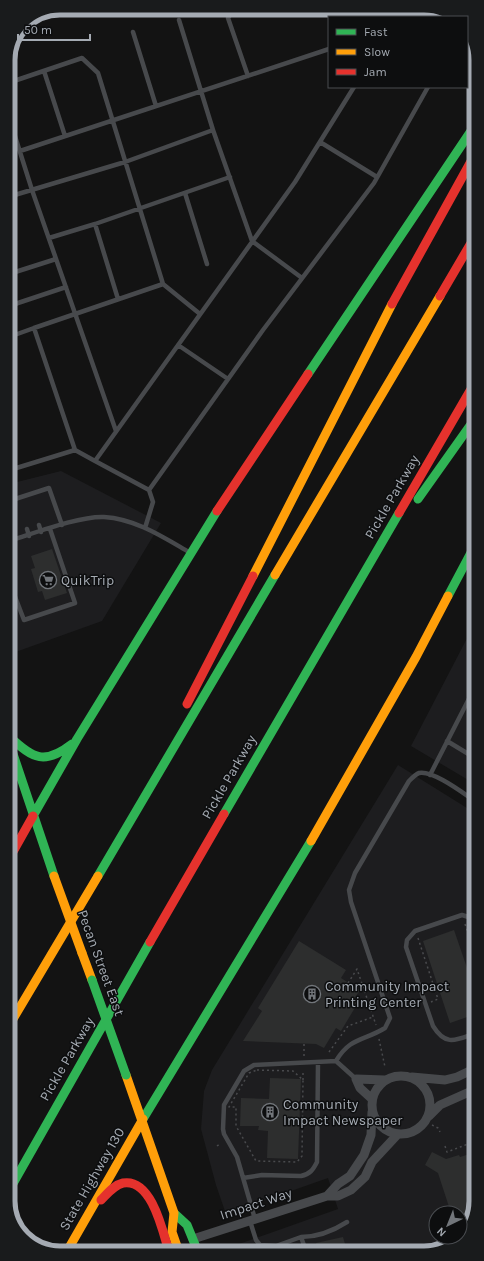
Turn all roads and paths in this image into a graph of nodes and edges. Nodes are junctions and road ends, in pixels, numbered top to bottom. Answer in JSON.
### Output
{"nodes":[{"id":1,"x":230,"y":15,"type":"edge"},
{"id":2,"x":179,"y":20,"type":"dead end"},
{"id":3,"x":133,"y":32,"type":"dead end"},
{"id":4,"x":328,"y":48,"type":"edge"},
{"id":5,"x":44,"y":71,"type":"junction"},
{"id":6,"x":248,"y":76,"type":"junction"},
{"id":7,"x":15,"y":81,"type":"edge"},
{"id":8,"x":353,"y":88,"type":"edge"},
{"id":9,"x":427,"y":88,"type":"edge"},
{"id":10,"x":201,"y":92,"type":"junction"},
{"id":11,"x":156,"y":106,"type":"junction"},
{"id":12,"x":112,"y":120,"type":"junction"},
{"id":13,"x":213,"y":130,"type":"junction"},
{"id":14,"x":15,"y":135,"type":"edge"},
{"id":15,"x":469,"y":135,"type":"edge"},
{"id":16,"x":65,"y":136,"type":"junction"},
{"id":17,"x":320,"y":142,"type":"junction"},
{"id":18,"x":20,"y":151,"type":"junction"},
{"id":19,"x":125,"y":162,"type":"junction"},
{"id":20,"x":469,"y":165,"type":"edge"},
{"id":21,"x":377,"y":176,"type":"junction"},
{"id":22,"x":230,"y":177,"type":"junction"},
{"id":23,"x":32,"y":190,"type":"junction"},
{"id":24,"x":185,"y":193,"type":"junction"},
{"id":25,"x":15,"y":195,"type":"edge"},
{"id":26,"x":140,"y":209,"type":"junction"},
{"id":27,"x":95,"y":224,"type":"junction"},
{"id":28,"x":49,"y":238,"type":"junction"},
{"id":29,"x":252,"y":241,"type":"junction"},
{"id":30,"x":469,"y":246,"type":"edge"},
{"id":31,"x":56,"y":259,"type":"junction"},
{"id":32,"x":207,"y":264,"type":"dead end"},
{"id":33,"x":15,"y":272,"type":"edge"},
{"id":34,"x":302,"y":278,"type":"junction"},
{"id":35,"x":162,"y":284,"type":"junction"},
{"id":36,"x":66,"y":287,"type":"junction"},
{"id":37,"x":118,"y":299,"type":"junction"},
{"id":38,"x":15,"y":304,"type":"edge"},
{"id":39,"x":75,"y":314,"type":"junction"},
{"id":40,"x":200,"y":314,"type":"junction"},
{"id":41,"x":34,"y":328,"type":"junction"},
{"id":42,"x":15,"y":335,"type":"edge"},
{"id":43,"x":178,"y":345,"type":"junction"},
{"id":44,"x":228,"y":379,"type":"junction"},
{"id":45,"x":469,"y":393,"type":"edge"},
{"id":46,"x":469,"y":427,"type":"edge"},
{"id":47,"x":116,"y":431,"type":"junction"},
{"id":48,"x":75,"y":450,"type":"junction"},
{"id":49,"x":95,"y":461,"type":"junction"},
{"id":50,"x":15,"y":468,"type":"edge"},
{"id":51,"x":149,"y":490,"type":"junction"},
{"id":52,"x":30,"y":494,"type":"junction"},
{"id":53,"x":18,"y":498,"type":"junction"},
{"id":54,"x":15,"y":499,"type":"edge"},
{"id":55,"x":32,"y":500,"type":"dead end"},
{"id":56,"x":19,"y":504,"type":"dead end"},
{"id":57,"x":39,"y":525,"type":"dead end"},
{"id":58,"x":62,"y":525,"type":"junction"},
{"id":59,"x":145,"y":528,"type":"junction"},
{"id":60,"x":27,"y":529,"type":"dead end"},
{"id":61,"x":50,"y":529,"type":"junction"},
{"id":62,"x":42,"y":532,"type":"junction"},
{"id":63,"x":28,"y":536,"type":"junction"},
{"id":64,"x":15,"y":540,"type":"edge"},
{"id":65,"x":190,"y":553,"type":"junction"},
{"id":66,"x":469,"y":556,"type":"edge"},
{"id":67,"x":358,"y":583,"type":"junction"},
{"id":68,"x":15,"y":597,"type":"edge"},
{"id":69,"x":469,"y":699,"type":"edge"},
{"id":70,"x":77,"y":739,"type":"junction"},
{"id":71,"x":447,"y":741,"type":"junction"},
{"id":72,"x":15,"y":742,"type":"edge"},
{"id":73,"x":469,"y":754,"type":"edge"},
{"id":74,"x":15,"y":760,"type":"edge"},
{"id":75,"x":430,"y":775,"type":"junction"},
{"id":76,"x":469,"y":797,"type":"edge"},
{"id":77,"x":33,"y":816,"type":"junction"},
{"id":78,"x":15,"y":848,"type":"edge"},
{"id":79,"x":112,"y":850,"type":"junction"},
{"id":80,"x":469,"y":917,"type":"edge"},
{"id":81,"x":464,"y":920,"type":"dead end"},
{"id":82,"x":469,"y":935,"type":"edge"},
{"id":83,"x":417,"y":936,"type":"dead end"},
{"id":84,"x":348,"y":983,"type":"dead end"},
{"id":85,"x":431,"y":1002,"type":"dead end"},
{"id":86,"x":15,"y":1015,"type":"edge"},
{"id":87,"x":373,"y":1017,"type":"junction"},
{"id":88,"x":376,"y":1025,"type":"dead end"},
{"id":89,"x":469,"y":1036,"type":"edge"},
{"id":90,"x":379,"y":1039,"type":"dead end"},
{"id":91,"x":304,"y":1043,"type":"dead end"},
{"id":92,"x":329,"y":1052,"type":"dead end"},
{"id":93,"x":304,"y":1058,"type":"dead end"},
{"id":94,"x":336,"y":1061,"type":"junction"},
{"id":95,"x":318,"y":1062,"type":"junction"},
{"id":96,"x":385,"y":1067,"type":"dead end"},
{"id":97,"x":303,"y":1070,"type":"dead end"},
{"id":98,"x":469,"y":1071,"type":"edge"},
{"id":99,"x":412,"y":1077,"type":"junction"},
{"id":100,"x":356,"y":1079,"type":"junction"},
{"id":101,"x":302,"y":1080,"type":"junction"},
{"id":102,"x":386,"y":1080,"type":"junction"},
{"id":103,"x":469,"y":1092,"type":"edge"},
{"id":104,"x":372,"y":1099,"type":"junction"},
{"id":105,"x":372,"y":1109,"type":"junction"},
{"id":106,"x":143,"y":1119,"type":"junction"},
{"id":107,"x":431,"y":1120,"type":"junction"},
{"id":108,"x":440,"y":1132,"type":"dead end"},
{"id":109,"x":398,"y":1134,"type":"junction"},
{"id":110,"x":221,"y":1143,"type":"dead end"},
{"id":111,"x":469,"y":1144,"type":"edge"},
{"id":112,"x":217,"y":1146,"type":"dead end"},
{"id":113,"x":445,"y":1146,"type":"dead end"},
{"id":114,"x":243,"y":1178,"type":"junction"},
{"id":115,"x":15,"y":1180,"type":"edge"},
{"id":116,"x":328,"y":1196,"type":"junction"},
{"id":117,"x":94,"y":1206,"type":"junction"},
{"id":118,"x":174,"y":1213,"type":"junction"},
{"id":119,"x":252,"y":1220,"type":"junction"},
{"id":120,"x":347,"y":1222,"type":"dead end"},
{"id":121,"x":301,"y":1237,"type":"junction"},
{"id":122,"x":193,"y":1239,"type":"junction"},
{"id":123,"x":70,"y":1246,"type":"edge"},
{"id":124,"x":167,"y":1246,"type":"edge"},
{"id":125,"x":177,"y":1246,"type":"edge"},
{"id":126,"x":196,"y":1246,"type":"edge"},
{"id":127,"x":276,"y":1246,"type":"joint"},
{"id":128,"x":304,"y":1246,"type":"edge"}],
"edges":[{"from":1,"to":6,"type":"lane"},
{"from":2,"to":10,"type":"lane"},
{"from":3,"to":11,"type":"lane"},
{"from":4,"to":6,"type":"lane"},
{"from":5,"to":7,"type":"lane"},
{"from":5,"to":12,"type":"lane"},
{"from":5,"to":16,"type":"lane"},
{"from":6,"to":10,"type":"lane"},
{"from":8,"to":17,"type":"lane"},
{"from":9,"to":21,"type":"lane"},
{"from":10,"to":11,"type":"lane"},
{"from":10,"to":13,"type":"lane"},
{"from":11,"to":12,"type":"lane"},
{"from":12,"to":16,"type":"lane"},
{"from":12,"to":19,"type":"lane"},
{"from":13,"to":19,"type":"lane"},
{"from":13,"to":22,"type":"lane"},
{"from":14,"to":18,"type":"lane"},
{"from":15,"to":65,"type":"main road"},
{"from":16,"to":18,"type":"lane"},
{"from":17,"to":21,"type":"lane"},
{"from":17,"to":29,"type":"lane"},
{"from":18,"to":23,"type":"lane"},
{"from":19,"to":23,"type":"lane"},
{"from":19,"to":26,"type":"lane"},
{"from":20,"to":79,"type":"main road"},
{"from":21,"to":34,"type":"lane"},
{"from":22,"to":24,"type":"lane"},
{"from":22,"to":29,"type":"lane"},
{"from":23,"to":25,"type":"lane"},
{"from":23,"to":28,"type":"lane"},
{"from":24,"to":26,"type":"lane"},
{"from":24,"to":32,"type":"lane"},
{"from":26,"to":27,"type":"lane"},
{"from":26,"to":35,"type":"lane"},
{"from":27,"to":28,"type":"lane"},
{"from":27,"to":37,"type":"lane"},
{"from":28,"to":31,"type":"lane"},
{"from":29,"to":34,"type":"lane"},
{"from":29,"to":40,"type":"lane"},
{"from":30,"to":79,"type":"main road"},
{"from":31,"to":33,"type":"lane"},
{"from":31,"to":36,"type":"lane"},
{"from":34,"to":44,"type":"lane"},
{"from":35,"to":37,"type":"lane"},
{"from":35,"to":40,"type":"lane"},
{"from":36,"to":38,"type":"lane"},
{"from":36,"to":39,"type":"lane"},
{"from":37,"to":39,"type":"lane"},
{"from":39,"to":41,"type":"lane"},
{"from":39,"to":47,"type":"lane"},
{"from":40,"to":43,"type":"lane"},
{"from":41,"to":42,"type":"lane"},
{"from":41,"to":48,"type":"lane"},
{"from":43,"to":44,"type":"lane"},
{"from":43,"to":47,"type":"lane"},
{"from":44,"to":51,"type":"lane"},
{"from":45,"to":67,"type":"main road","name":"Pickle Parkway"},
{"from":46,"to":67,"type":"main road"},
{"from":47,"to":49,"type":"lane"},
{"from":48,"to":49,"type":"lane"},
{"from":48,"to":50,"type":"lane"},
{"from":49,"to":51,"type":"lane"},
{"from":51,"to":59,"type":"lane"},
{"from":52,"to":53,"type":"lane"},
{"from":52,"to":55,"type":"lane"},
{"from":52,"to":58,"type":"lane"},
{"from":53,"to":54,"type":"lane"},
{"from":53,"to":56,"type":"lane"},
{"from":57,"to":62,"type":"lane"},
{"from":58,"to":59,"type":"lane"},
{"from":58,"to":61,"type":"lane"},
{"from":59,"to":65,"type":"lane"},
{"from":60,"to":63,"type":"lane"},
{"from":61,"to":62,"type":"lane"},
{"from":61,"to":68,"type":"lane"},
{"from":62,"to":63,"type":"lane"},
{"from":63,"to":64,"type":"lane"},
{"from":65,"to":70,"type":"main road"},
{"from":66,"to":106,"type":"main road","name":"State Highway 130"},
{"from":67,"to":115,"type":"main road","name":"Pickle Parkway"},
{"from":69,"to":71,"type":"lane"},
{"from":70,"to":72,"type":"main road"},
{"from":70,"to":77,"type":"main road"},
{"from":71,"to":73,"type":"lane"},
{"from":71,"to":75,"type":"lane"},
{"from":74,"to":77,"type":"main road","name":"Pecan Street East"},
{"from":75,"to":76,"type":"lane"},
{"from":75,"to":94,"type":"lane"},
{"from":77,"to":78,"type":"main road"},
{"from":77,"to":106,"type":"main road","name":"Pecan Street East","bridge":true},
{"from":79,"to":86,"type":"main road"},
{"from":80,"to":89,"type":"lane"},
{"from":81,"to":82,"type":"path"},
{"from":83,"to":85,"type":"path"},
{"from":84,"to":87,"type":"path"},
{"from":87,"to":88,"type":"path"},
{"from":87,"to":92,"type":"path"},
{"from":90,"to":96,"type":"path"},
{"from":91,"to":93,"type":"path"},
{"from":94,"to":95,"type":"lane"},
{"from":94,"to":100,"type":"lane"},
{"from":95,"to":114,"type":"lane"},
{"from":95,"to":114,"type":"lane"},
{"from":97,"to":101,"type":"path"},
{"from":98,"to":99,"type":"street"},
{"from":99,"to":102,"type":"street"},
{"from":99,"to":107,"type":"street"},
{"from":100,"to":102,"type":"street"},
{"from":100,"to":104,"type":"street"},
{"from":101,"to":101,"type":"path"},
{"from":102,"to":104,"type":"street"},
{"from":103,"to":107,"type":"street"},
{"from":104,"to":105,"type":"street"},
{"from":105,"to":109,"type":"street"},
{"from":105,"to":116,"type":"street","name":"Impact Way"},
{"from":106,"to":117,"type":"main road","name":"State Highway 130"},
{"from":106,"to":118,"type":"main road","name":"Pecan Street East"},
{"from":107,"to":108,"type":"path"},
{"from":107,"to":109,"type":"street"},
{"from":109,"to":116,"type":"street","name":"Impact Way"},
{"from":110,"to":112,"type":"path"},
{"from":111,"to":113,"type":"path"},
{"from":114,"to":119,"type":"lane"},
{"from":116,"to":119,"type":"street","name":"Impact Way"},
{"from":117,"to":123,"type":"main road","name":"State Highway 130"},
{"from":117,"to":124,"type":"main road"},
{"from":118,"to":122,"type":"main road"},
{"from":118,"to":125,"type":"main road"},
{"from":119,"to":122,"type":"street","name":"Impact Way"},
{"from":119,"to":127,"type":"lane"},
{"from":120,"to":121,"type":"lane"},
{"from":121,"to":127,"type":"lane"},
{"from":121,"to":128,"type":"lane"},
{"from":122,"to":126,"type":"main road"}]}
